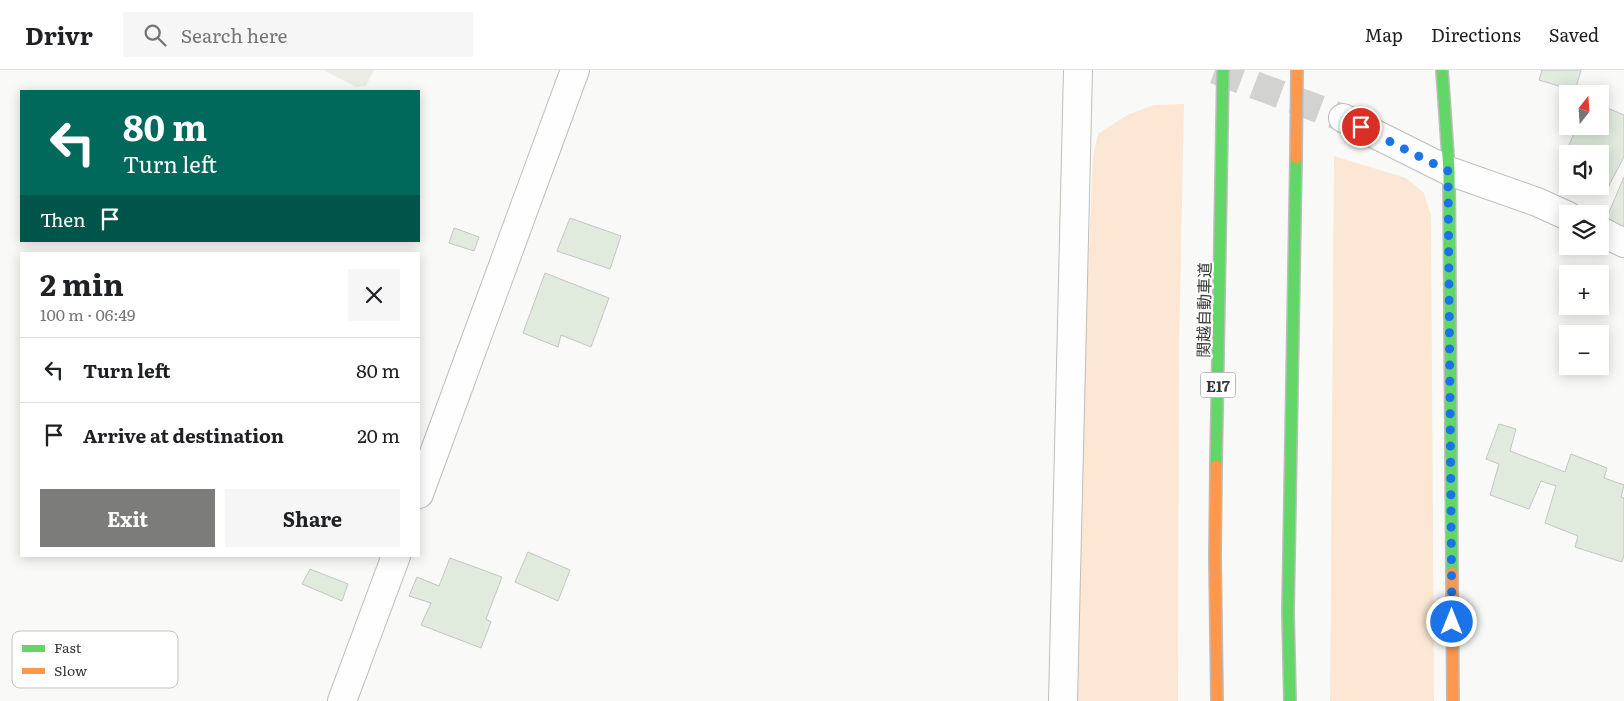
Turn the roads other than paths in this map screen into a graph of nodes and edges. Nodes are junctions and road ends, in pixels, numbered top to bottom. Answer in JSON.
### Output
{"nodes":[{"id":1,"x":574,"y":70,"type":"edge"},
{"id":2,"x":1078,"y":70,"type":"edge"},
{"id":3,"x":1223,"y":70,"type":"edge"},
{"id":4,"x":1297,"y":70,"type":"edge"},
{"id":5,"x":1442,"y":70,"type":"edge"},
{"id":6,"x":1343,"y":118,"type":"tunnel mouth"},
{"id":7,"x":1448,"y":171,"type":"junction"},
{"id":8,"x":1559,"y":212,"type":"edge"},
{"id":9,"x":1609,"y":235,"type":"edge"},
{"id":10,"x":1624,"y":242,"type":"edge"},
{"id":11,"x":420,"y":491,"type":"edge"},
{"id":12,"x":396,"y":557,"type":"edge"},
{"id":13,"x":342,"y":701,"type":"edge"},
{"id":14,"x":1064,"y":701,"type":"edge"},
{"id":15,"x":1217,"y":701,"type":"edge"},
{"id":16,"x":1290,"y":701,"type":"edge"},
{"id":17,"x":1453,"y":701,"type":"edge"}],
"edges":[{"from":1,"to":11,"type":"street"},
{"from":2,"to":14,"type":"street"},
{"from":3,"to":15,"type":"main road","name":"関越自動車道","number":"E17"},
{"from":4,"to":16,"type":"main road"},
{"from":5,"to":7,"type":"main road"},
{"from":6,"to":7,"type":"street"},
{"from":7,"to":8,"type":"street"},
{"from":7,"to":17,"type":"main road"},
{"from":9,"to":10,"type":"street"},
{"from":12,"to":13,"type":"street"}]}
